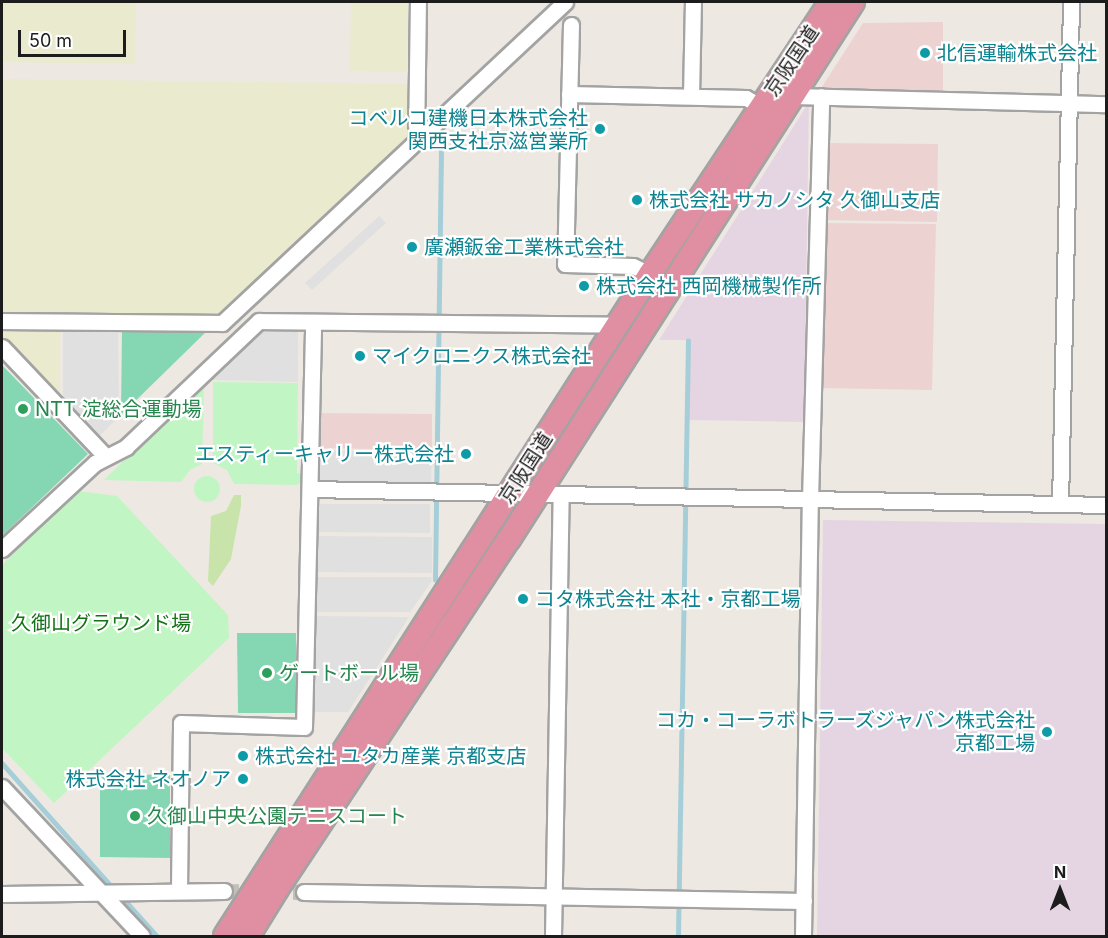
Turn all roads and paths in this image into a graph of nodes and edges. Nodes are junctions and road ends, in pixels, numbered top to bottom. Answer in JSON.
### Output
{"nodes":[{"id":1,"x":418,"y":2,"type":"edge"},
{"id":2,"x":565,"y":2,"type":"edge"},
{"id":3,"x":693,"y":2,"type":"edge"},
{"id":4,"x":830,"y":2,"type":"edge"},
{"id":5,"x":853,"y":2,"type":"edge"},
{"id":6,"x":1071,"y":2,"type":"edge"},
{"id":7,"x":571,"y":25,"type":"dead end"},
{"id":8,"x":569,"y":94,"type":"junction"},
{"id":9,"x":691,"y":96,"type":"junction"},
{"id":10,"x":794,"y":96,"type":"junction"},
{"id":11,"x":821,"y":96,"type":"junction"},
{"id":12,"x":1069,"y":103,"type":"junction"},
{"id":13,"x":1107,"y":104,"type":"edge"},
{"id":14,"x":762,"y":107,"type":"junction"},
{"id":15,"x":416,"y":142,"type":"junction"},
{"id":16,"x":650,"y":274,"type":"junction"},
{"id":17,"x":2,"y":321,"type":"edge"},
{"id":18,"x":313,"y":324,"type":"junction"},
{"id":19,"x":618,"y":325,"type":"junction"},
{"id":20,"x":2,"y":347,"type":"edge"},
{"id":21,"x":106,"y":457,"type":"junction"},
{"id":22,"x":310,"y":489,"type":"junction"},
{"id":23,"x":509,"y":494,"type":"junction"},
{"id":24,"x":535,"y":494,"type":"junction"},
{"id":25,"x":561,"y":495,"type":"junction"},
{"id":26,"x":810,"y":500,"type":"junction"},
{"id":27,"x":1060,"y":504,"type":"junction"},
{"id":28,"x":1107,"y":505,"type":"edge"},
{"id":29,"x":2,"y":549,"type":"edge"},
{"id":30,"x":2,"y":787,"type":"edge"},
{"id":31,"x":179,"y":890,"type":"junction"},
{"id":32,"x":224,"y":891,"type":"tunnel mouth"},
{"id":33,"x":304,"y":892,"type":"tunnel mouth"},
{"id":34,"x":2,"y":894,"type":"edge"},
{"id":35,"x":104,"y":894,"type":"junction"},
{"id":36,"x":554,"y":897,"type":"junction"},
{"id":37,"x":804,"y":901,"type":"junction"},
{"id":38,"x":142,"y":936,"type":"edge"},
{"id":39,"x":225,"y":936,"type":"edge"},
{"id":40,"x":248,"y":936,"type":"edge"},
{"id":41,"x":553,"y":936,"type":"edge"},
{"id":42,"x":804,"y":936,"type":"edge"}],
"edges":[{"from":1,"to":15,"type":"street"},
{"from":2,"to":15,"type":"street"},
{"from":3,"to":9,"type":"street"},
{"from":4,"to":14,"type":"highway","name":"京阪国道"},
{"from":5,"to":10,"type":"highway","name":"京阪国道"},
{"from":6,"to":12,"type":"street"},
{"from":7,"to":8,"type":"street"},
{"from":8,"to":9,"type":"street"},
{"from":8,"to":16,"type":"street"},
{"from":9,"to":14,"type":"street"},
{"from":10,"to":11,"type":"street"},
{"from":10,"to":24,"type":"highway","name":"京阪国道"},
{"from":11,"to":12,"type":"street"},
{"from":11,"to":26,"type":"street"},
{"from":12,"to":13,"type":"street"},
{"from":12,"to":27,"type":"street"},
{"from":14,"to":16,"type":"highway","name":"京阪国道"},
{"from":15,"to":17,"type":"street"},
{"from":16,"to":19,"type":"highway","name":"京阪国道"},
{"from":18,"to":19,"type":"street"},
{"from":18,"to":21,"type":"street"},
{"from":18,"to":22,"type":"street"},
{"from":19,"to":23,"type":"highway","name":"京阪国道"},
{"from":20,"to":21,"type":"street"},
{"from":21,"to":29,"type":"street"},
{"from":22,"to":23,"type":"street"},
{"from":22,"to":31,"type":"street"},
{"from":23,"to":24,"type":"street"},
{"from":23,"to":39,"type":"highway","name":"京阪国道"},
{"from":24,"to":25,"type":"street"},
{"from":24,"to":40,"type":"highway","name":"京阪国道"},
{"from":25,"to":26,"type":"street"},
{"from":25,"to":36,"type":"street"},
{"from":26,"to":27,"type":"street"},
{"from":26,"to":37,"type":"street"},
{"from":27,"to":28,"type":"street"},
{"from":30,"to":35,"type":"street"},
{"from":31,"to":32,"type":"street"},
{"from":31,"to":35,"type":"street"},
{"from":33,"to":36,"type":"street"},
{"from":34,"to":35,"type":"street"},
{"from":35,"to":38,"type":"street"},
{"from":36,"to":37,"type":"street"},
{"from":36,"to":41,"type":"street"},
{"from":37,"to":42,"type":"street"}]}
